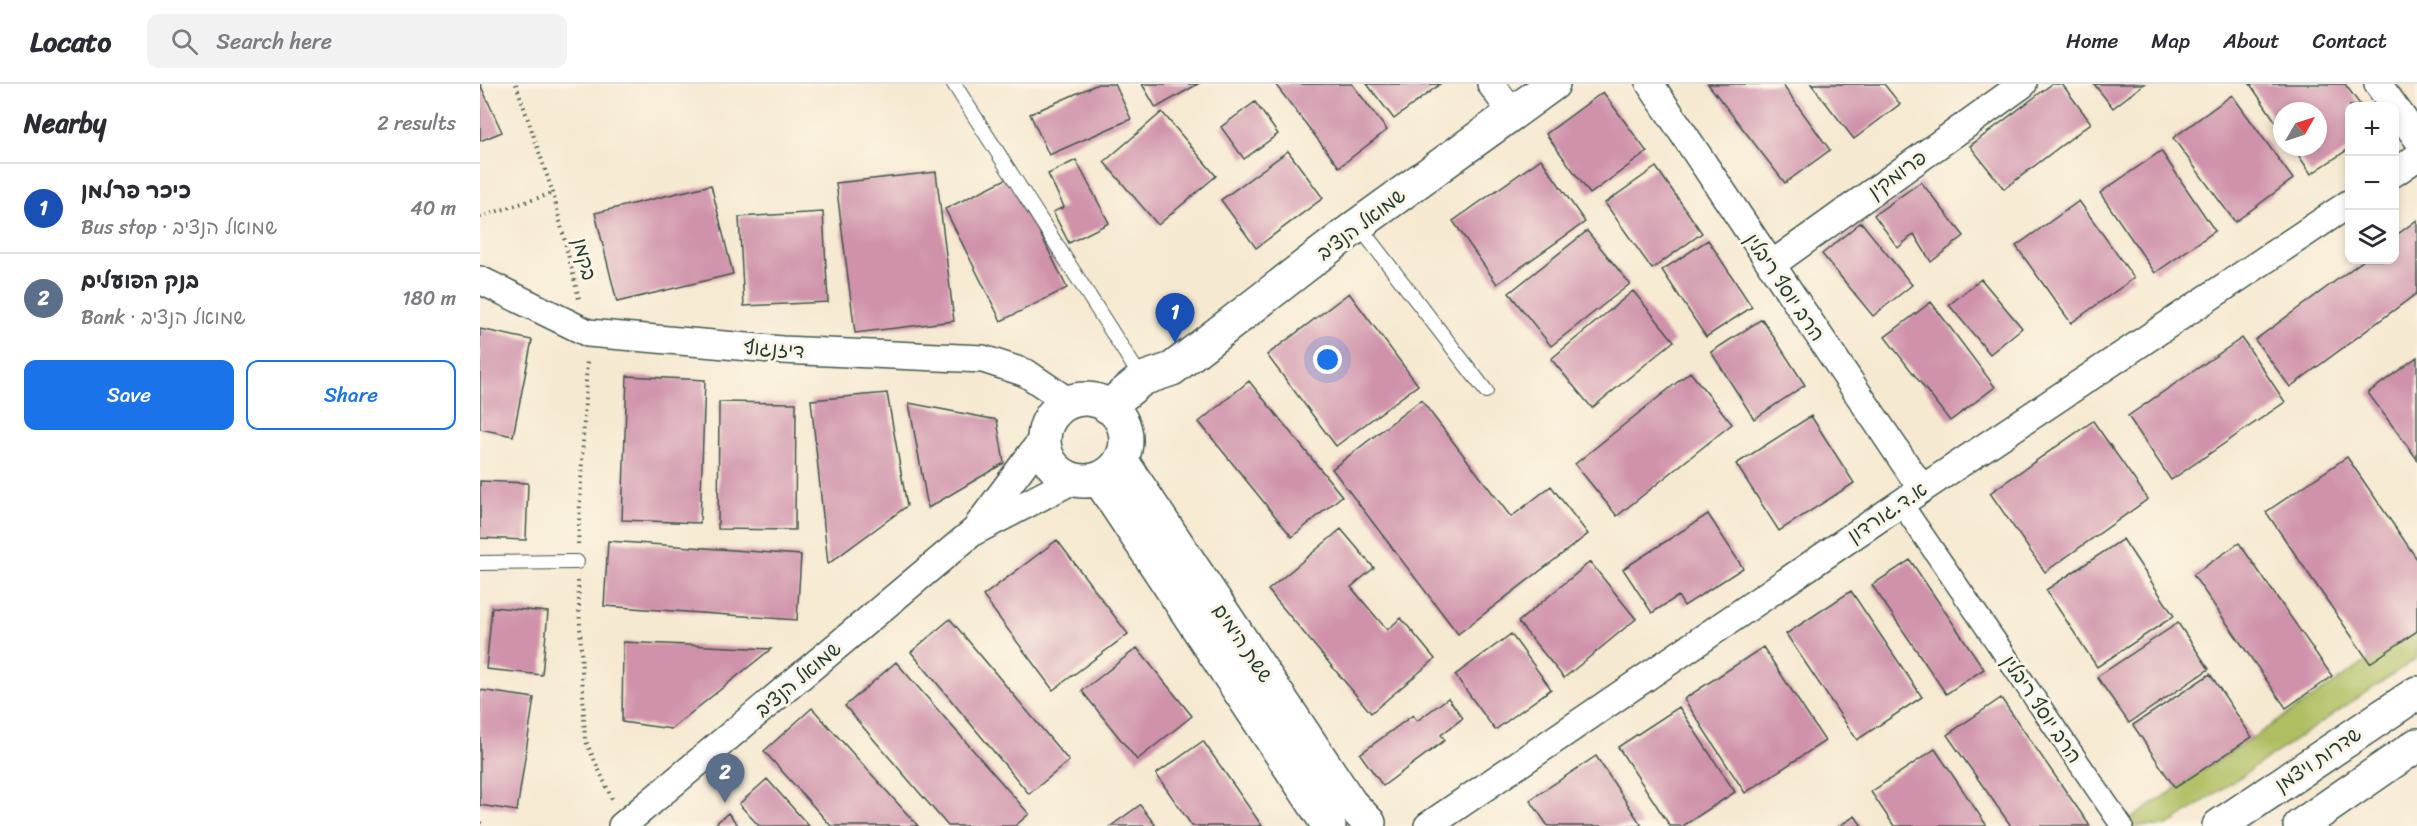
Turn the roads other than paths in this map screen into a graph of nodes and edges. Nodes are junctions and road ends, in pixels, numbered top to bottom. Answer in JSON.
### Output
{"nodes":[{"id":1,"x":954,"y":84,"type":"edge"},
{"id":2,"x":1491,"y":84,"type":"edge"},
{"id":3,"x":1553,"y":84,"type":"edge"},
{"id":4,"x":1650,"y":84,"type":"edge"},
{"id":5,"x":2023,"y":84,"type":"edge"},
{"id":6,"x":2378,"y":84,"type":"edge"},
{"id":7,"x":1512,"y":113,"type":"junction"},
{"id":8,"x":2417,"y":138,"type":"edge"},
{"id":9,"x":2417,"y":158,"type":"edge"},
{"id":10,"x":2399,"y":169,"type":"edge"},
{"id":11,"x":2345,"y":206,"type":"edge"},
{"id":12,"x":1358,"y":225,"type":"junction"},
{"id":13,"x":1771,"y":265,"type":"junction"},
{"id":14,"x":480,"y":280,"type":"edge"},
{"id":15,"x":1157,"y":374,"type":"junction"},
{"id":16,"x":1485,"y":391,"type":"dead end"},
{"id":17,"x":1069,"y":402,"type":"junction"},
{"id":18,"x":1116,"y":417,"type":"junction"},
{"id":19,"x":1044,"y":437,"type":"junction"},
{"id":20,"x":1098,"y":473,"type":"junction"},
{"id":21,"x":1912,"y":496,"type":"junction"},
{"id":22,"x":973,"y":532,"type":"junction"},
{"id":23,"x":577,"y":562,"type":"dead end"},
{"id":24,"x":480,"y":563,"type":"edge"},
{"id":25,"x":2417,"y":693,"type":"edge"},
{"id":26,"x":2417,"y":746,"type":"edge"},
{"id":27,"x":1374,"y":825,"type":"edge"},
{"id":28,"x":622,"y":826,"type":"edge"},
{"id":29,"x":1329,"y":826,"type":"edge"},
{"id":30,"x":1428,"y":826,"type":"edge"},
{"id":31,"x":2122,"y":826,"type":"edge"},
{"id":32,"x":2219,"y":826,"type":"edge"},
{"id":33,"x":2300,"y":826,"type":"edge"}],
"edges":[{"from":1,"to":15,"type":"lane"},
{"from":2,"to":7,"type":"street"},
{"from":3,"to":7,"type":"street","name":"שמואל הנציב"},
{"from":4,"to":13,"type":"street","name":"הרב יוסף ריבלין"},
{"from":5,"to":13,"type":"street","name":"פרומקין"},
{"from":6,"to":8,"type":"street"},
{"from":7,"to":12,"type":"street","name":"שמואל הנציב"},
{"from":9,"to":10,"type":"street"},
{"from":11,"to":21,"type":"street","name":"א.ד.גורדון"},
{"from":12,"to":15,"type":"street","name":"שמואל הנציב"},
{"from":12,"to":16,"type":"lane"},
{"from":13,"to":21,"type":"street","name":"הרב יוסף ריבלין"},
{"from":14,"to":17,"type":"street","name":"דיזנגוף"},
{"from":15,"to":18,"type":"street","name":"שמואל הנציב"},
{"from":17,"to":18,"type":"street"},
{"from":17,"to":19,"type":"street"},
{"from":18,"to":20,"type":"street"},
{"from":19,"to":20,"type":"street"},
{"from":19,"to":22,"type":"street","name":"שמואל הנציב"},
{"from":20,"to":22,"type":"street","name":"שמואל הנציב"},
{"from":20,"to":27,"type":"street","name":"ששת הימים"},
{"from":20,"to":29,"type":"street","name":"ששת הימים"},
{"from":21,"to":30,"type":"street","name":"א.ד.גורדון"},
{"from":21,"to":31,"type":"street","name":"הרב יוסף ריבלין"},
{"from":22,"to":28,"type":"street","name":"שמואל הנציב"},
{"from":23,"to":24,"type":"lane"},
{"from":25,"to":32,"type":"street","name":"שדרות ויצמן"},
{"from":26,"to":33,"type":"street"}]}
